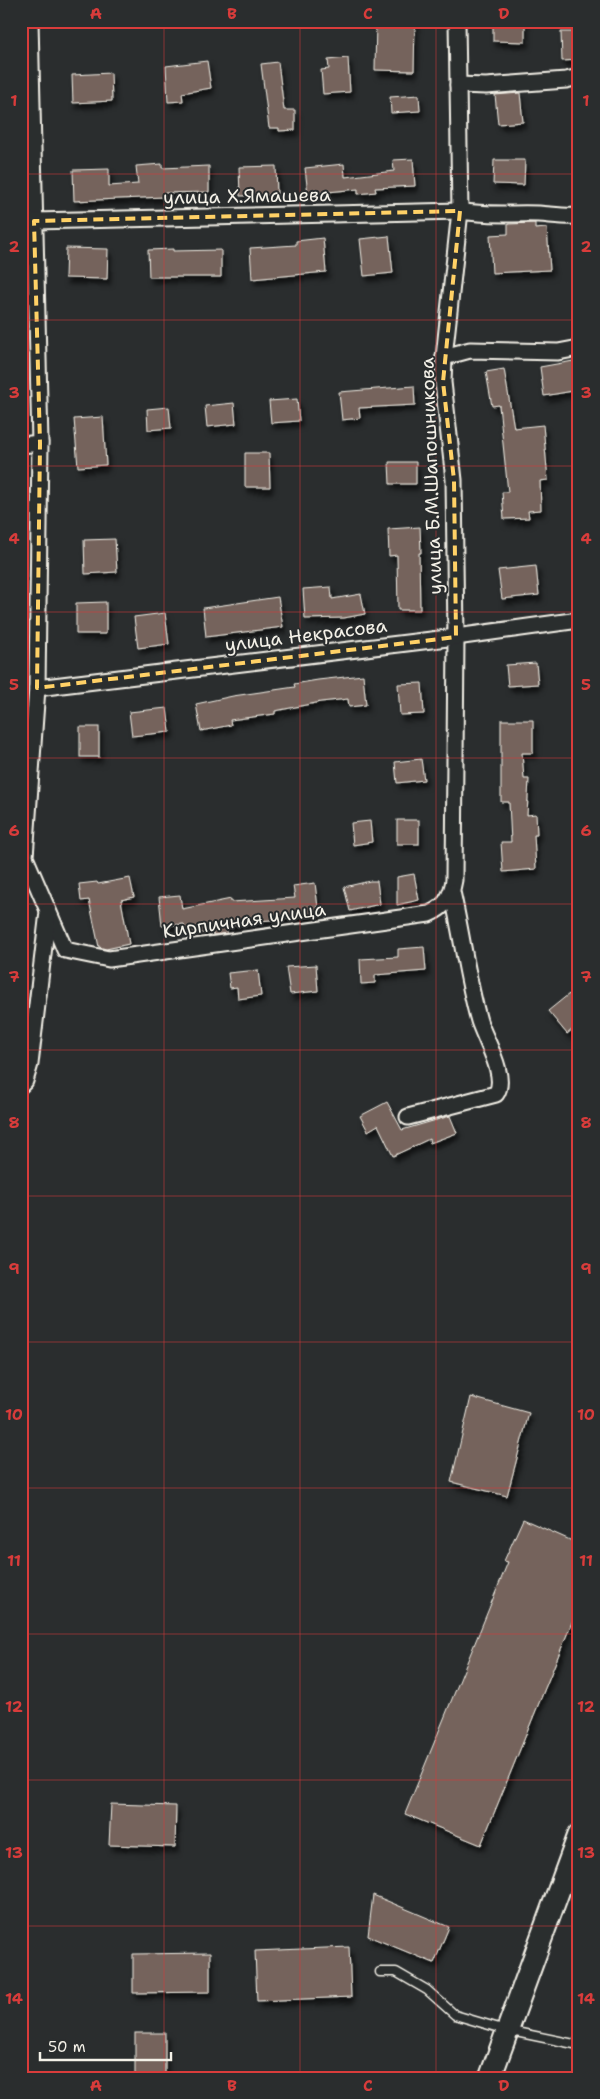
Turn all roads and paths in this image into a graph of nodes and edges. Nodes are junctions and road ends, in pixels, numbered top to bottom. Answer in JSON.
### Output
{"nodes":[{"id":1,"x":457,"y":21,"type":"edge"},
{"id":2,"x":27,"y":26,"type":"edge"},
{"id":3,"x":579,"y":77,"type":"edge"},
{"id":4,"x":458,"y":85,"type":"junction"},
{"id":5,"x":460,"y":212,"type":"junction"},
{"id":6,"x":579,"y":216,"type":"edge"},
{"id":7,"x":34,"y":222,"type":"junction"},
{"id":8,"x":579,"y":348,"type":"edge"},
{"id":9,"x":444,"y":357,"type":"junction"},
{"id":10,"x":40,"y":443,"type":"junction"},
{"id":11,"x":21,"y":446,"type":"edge"},
{"id":12,"x":579,"y":620,"type":"edge"},
{"id":13,"x":456,"y":637,"type":"junction"},
{"id":14,"x":37,"y":688,"type":"junction"},
{"id":15,"x":23,"y":857,"type":"edge"},
{"id":16,"x":452,"y":892,"type":"junction"},
{"id":17,"x":48,"y":910,"type":"junction"},
{"id":18,"x":21,"y":1086,"type":"edge"},
{"id":19,"x":408,"y":1117,"type":"dead end"},
{"id":20,"x":579,"y":1836,"type":"edge"},
{"id":21,"x":380,"y":1972,"type":"dead end"},
{"id":22,"x":506,"y":2030,"type":"junction"},
{"id":23,"x":579,"y":2045,"type":"edge"},
{"id":24,"x":490,"y":2078,"type":"edge"}],
"edges":[{"from":1,"to":4,"type":"street","name":"улица Б.М.Шапошникова"},
{"from":2,"to":7,"type":"street"},
{"from":3,"to":4,"type":"street"},
{"from":4,"to":5,"type":"street","name":"улица Б.М.Шапошникова"},
{"from":5,"to":6,"type":"street","name":"улица Х.Ямашева"},
{"from":5,"to":7,"type":"street","name":"улица Х.Ямашева"},
{"from":5,"to":9,"type":"street","name":"улица Б.М.Шапошникова"},
{"from":7,"to":10,"type":"street"},
{"from":8,"to":9,"type":"street"},
{"from":9,"to":13,"type":"street","name":"улица Б.М.Шапошникова"},
{"from":10,"to":11,"type":"street"},
{"from":10,"to":14,"type":"street"},
{"from":12,"to":13,"type":"street","name":"улица Некрасова"},
{"from":13,"to":14,"type":"street","name":"улица Некрасова"},
{"from":13,"to":16,"type":"street","name":"улица Б.М.Шапошникова"},
{"from":14,"to":15,"type":"street"},
{"from":15,"to":17,"type":"street"},
{"from":16,"to":17,"type":"street","name":"Кирпичная улица"},
{"from":16,"to":19,"type":"street","name":"улица Б.М.Шапошникова"},
{"from":17,"to":18,"type":"street"},
{"from":20,"to":22,"type":"street"},
{"from":21,"to":22,"type":"lane"},
{"from":22,"to":23,"type":"lane"},
{"from":22,"to":24,"type":"street"}]}
